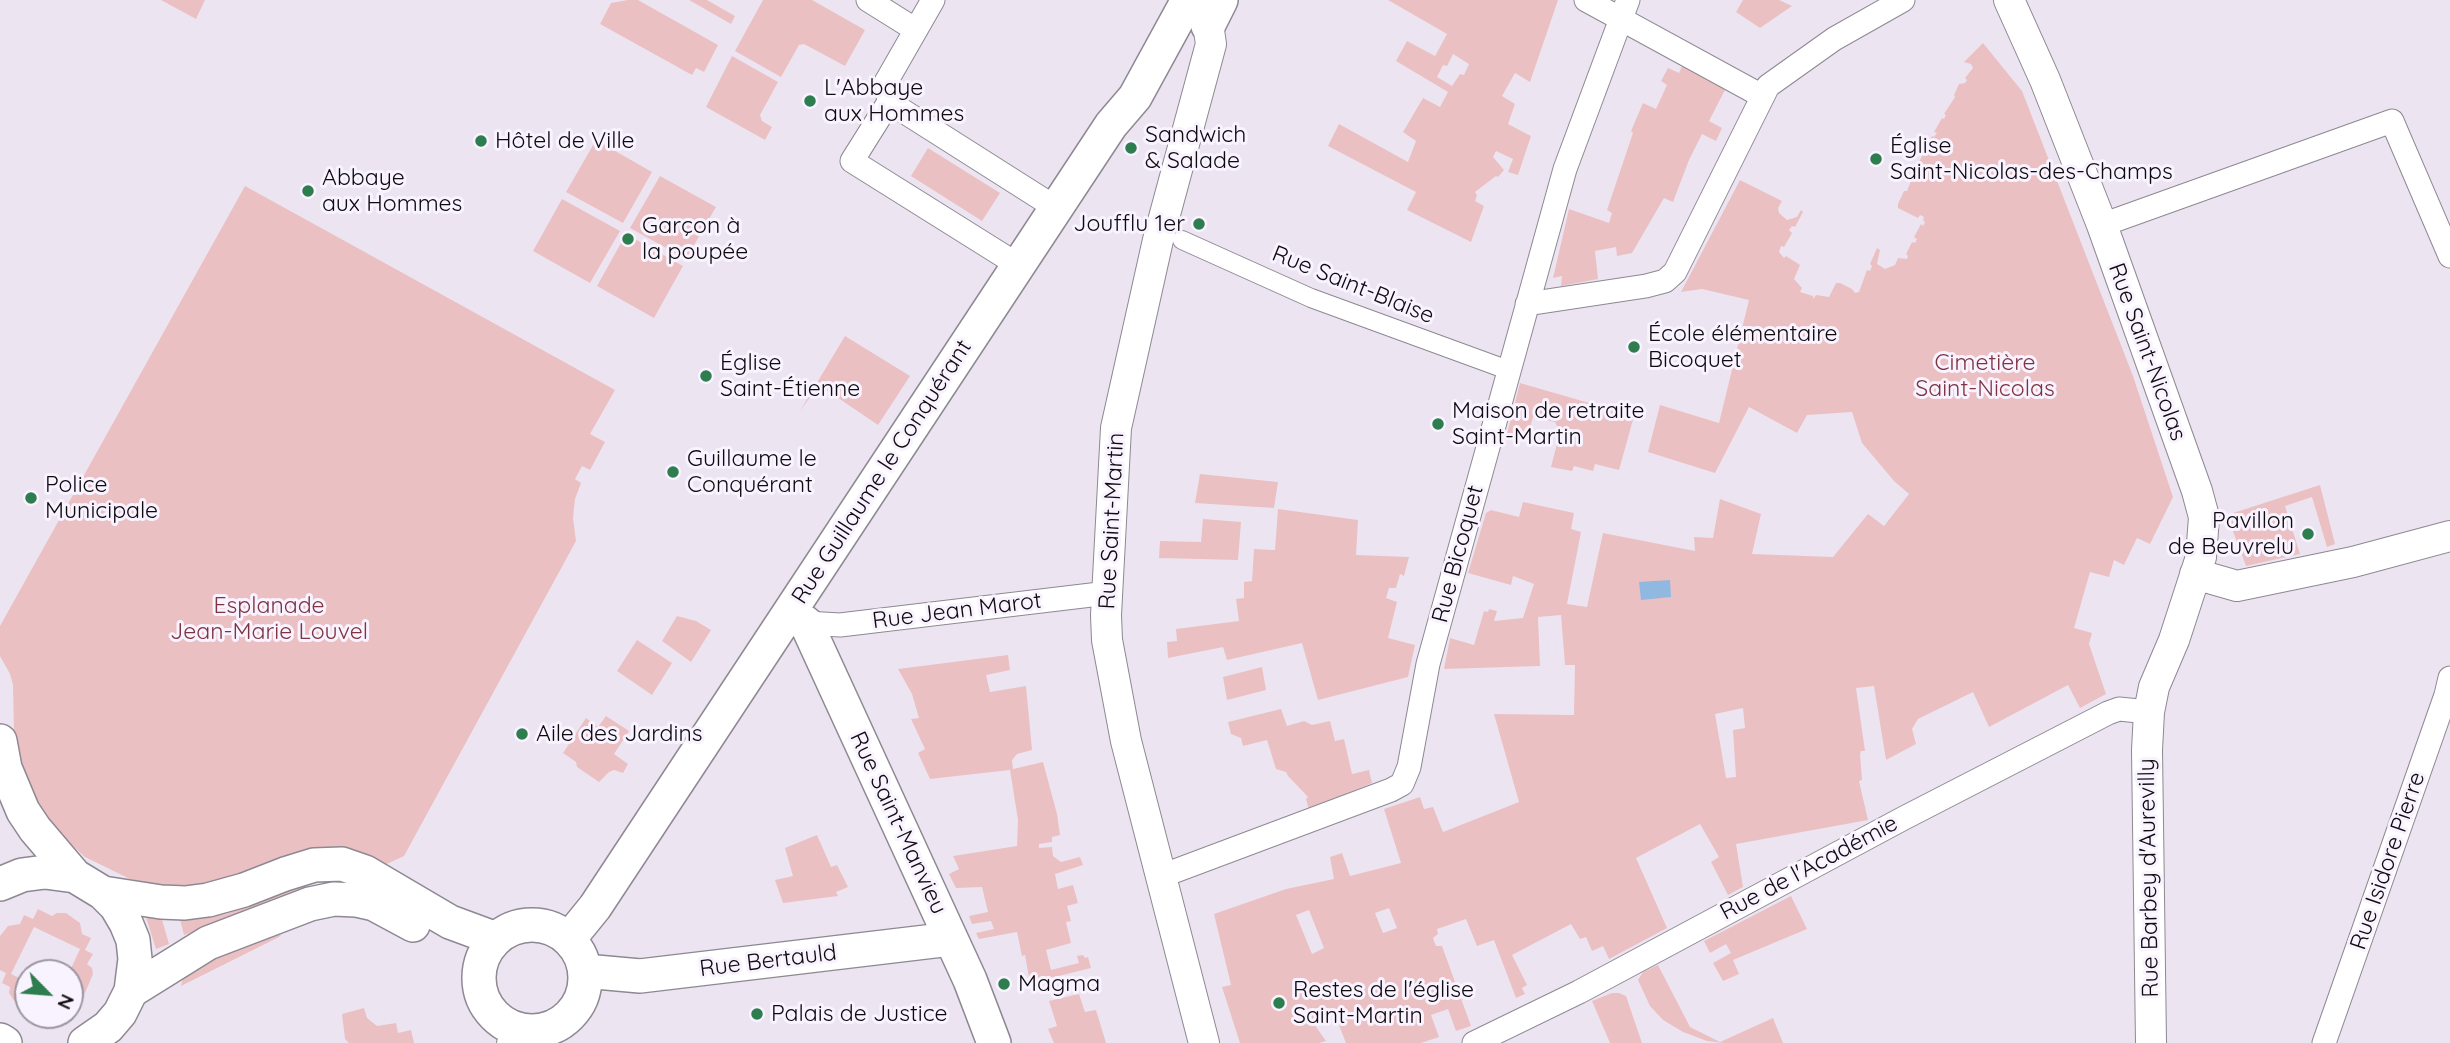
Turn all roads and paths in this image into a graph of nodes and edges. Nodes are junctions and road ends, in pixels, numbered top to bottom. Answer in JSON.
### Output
{"nodes":[{"id":1,"x":868,"y":0,"type":"edge"},
{"id":2,"x":933,"y":0,"type":"edge"},
{"id":3,"x":1188,"y":0,"type":"edge"},
{"id":4,"x":1586,"y":0,"type":"edge"},
{"id":5,"x":1903,"y":0,"type":"edge"},
{"id":6,"x":2009,"y":0,"type":"edge"},
{"id":7,"x":1211,"y":9,"type":"edge"},
{"id":8,"x":1624,"y":10,"type":"edge"},
{"id":9,"x":916,"y":30,"type":"junction"},
{"id":10,"x":1762,"y":96,"type":"junction"},
{"id":11,"x":889,"y":102,"type":"junction"},
{"id":12,"x":1056,"y":208,"type":"junction"},
{"id":13,"x":2102,"y":225,"type":"junction"},
{"id":14,"x":1182,"y":240,"type":"dead end"},
{"id":15,"x":2450,"y":256,"type":"edge"},
{"id":16,"x":1018,"y":265,"type":"junction"},
{"id":17,"x":1527,"y":304,"type":"junction"},
{"id":18,"x":1508,"y":370,"type":"junction"},
{"id":19,"x":2450,"y":536,"type":"edge"},
{"id":20,"x":2195,"y":574,"type":"junction"},
{"id":21,"x":1108,"y":593,"type":"junction"},
{"id":22,"x":798,"y":618,"type":"junction"},
{"id":23,"x":2449,"y":690,"type":"edge"},
{"id":24,"x":2148,"y":712,"type":"junction"},
{"id":25,"x":0,"y":741,"type":"edge"},
{"id":26,"x":75,"y":876,"type":"junction"},
{"id":27,"x":1160,"y":877,"type":"junction"},
{"id":28,"x":0,"y":884,"type":"edge"},
{"id":29,"x":103,"y":893,"type":"junction"},
{"id":30,"x":569,"y":939,"type":"junction"},
{"id":31,"x":951,"y":939,"type":"junction"},
{"id":32,"x":490,"y":947,"type":"junction"},
{"id":33,"x":585,"y":971,"type":"junction"},
{"id":34,"x":131,"y":991,"type":"junction"},
{"id":35,"x":526,"y":1036,"type":"edge"},
{"id":36,"x":0,"y":1040,"type":"edge"},
{"id":37,"x":5,"y":1043,"type":"edge"},
{"id":38,"x":85,"y":1043,"type":"edge"},
{"id":39,"x":994,"y":1043,"type":"edge"},
{"id":40,"x":1204,"y":1043,"type":"edge"},
{"id":41,"x":1474,"y":1043,"type":"edge"},
{"id":42,"x":2151,"y":1043,"type":"edge"},
{"id":43,"x":2325,"y":1043,"type":"edge"}],
"edges":[{"from":1,"to":9,"type":"street"},
{"from":2,"to":9,"type":"street"},
{"from":3,"to":12,"type":"main road","name":"Rue Guillaume le Conquérant"},
{"from":4,"to":8,"type":"street"},
{"from":5,"to":10,"type":"street"},
{"from":6,"to":13,"type":"street","name":"Rue Saint-Nicolas"},
{"from":7,"to":21,"type":"street","name":"Rue Saint-Martin"},
{"from":8,"to":10,"type":"street"},
{"from":8,"to":17,"type":"street","name":"Rue Bicoquet"},
{"from":9,"to":11,"type":"street"},
{"from":10,"to":17,"type":"street"},
{"from":11,"to":12,"type":"street"},
{"from":11,"to":16,"type":"street"},
{"from":12,"to":16,"type":"main road","name":"Rue Guillaume le Conquérant"},
{"from":13,"to":15,"type":"street"},
{"from":13,"to":20,"type":"street","name":"Rue Saint-Nicolas"},
{"from":14,"to":18,"type":"street","name":"Rue Saint-Blaise"},
{"from":16,"to":22,"type":"main road","name":"Rue Guillaume le Conquérant"},
{"from":17,"to":18,"type":"street","name":"Rue Bicoquet"},
{"from":18,"to":27,"type":"street","name":"Rue Bicoquet"},
{"from":19,"to":20,"type":"street"},
{"from":20,"to":24,"type":"street","name":"Rue Saint-Nicolas"},
{"from":21,"to":22,"type":"street","name":"Rue Jean Marot"},
{"from":21,"to":27,"type":"street","name":"Rue Saint-Martin"},
{"from":22,"to":30,"type":"main road","name":"Rue Guillaume le Conquérant"},
{"from":22,"to":31,"type":"main road","name":"Rue Saint-Manvieu"},
{"from":23,"to":43,"type":"street","name":"Rue Isidore Pierre"},
{"from":24,"to":41,"type":"street","name":"Rue de l'Académie"},
{"from":24,"to":42,"type":"street","name":"Rue Barbey d'Aurevilly"},
{"from":25,"to":26,"type":"main road"},
{"from":26,"to":28,"type":"main road"},
{"from":26,"to":29,"type":"main road"},
{"from":27,"to":40,"type":"street","name":"Rue Saint-Martin"},
{"from":29,"to":32,"type":"main road"},
{"from":29,"to":34,"type":"main road"},
{"from":30,"to":32,"type":"main road"},
{"from":30,"to":33,"type":"main road"},
{"from":31,"to":33,"type":"main road","name":"Rue Bertauld"},
{"from":31,"to":39,"type":"main road","name":"Rue Saint-Manvieu"},
{"from":32,"to":34,"type":"main road"},
{"from":32,"to":35,"type":"main road"},
{"from":33,"to":35,"type":"main road"},
{"from":34,"to":38,"type":"main road"},
{"from":36,"to":37,"type":"main road"}]}
